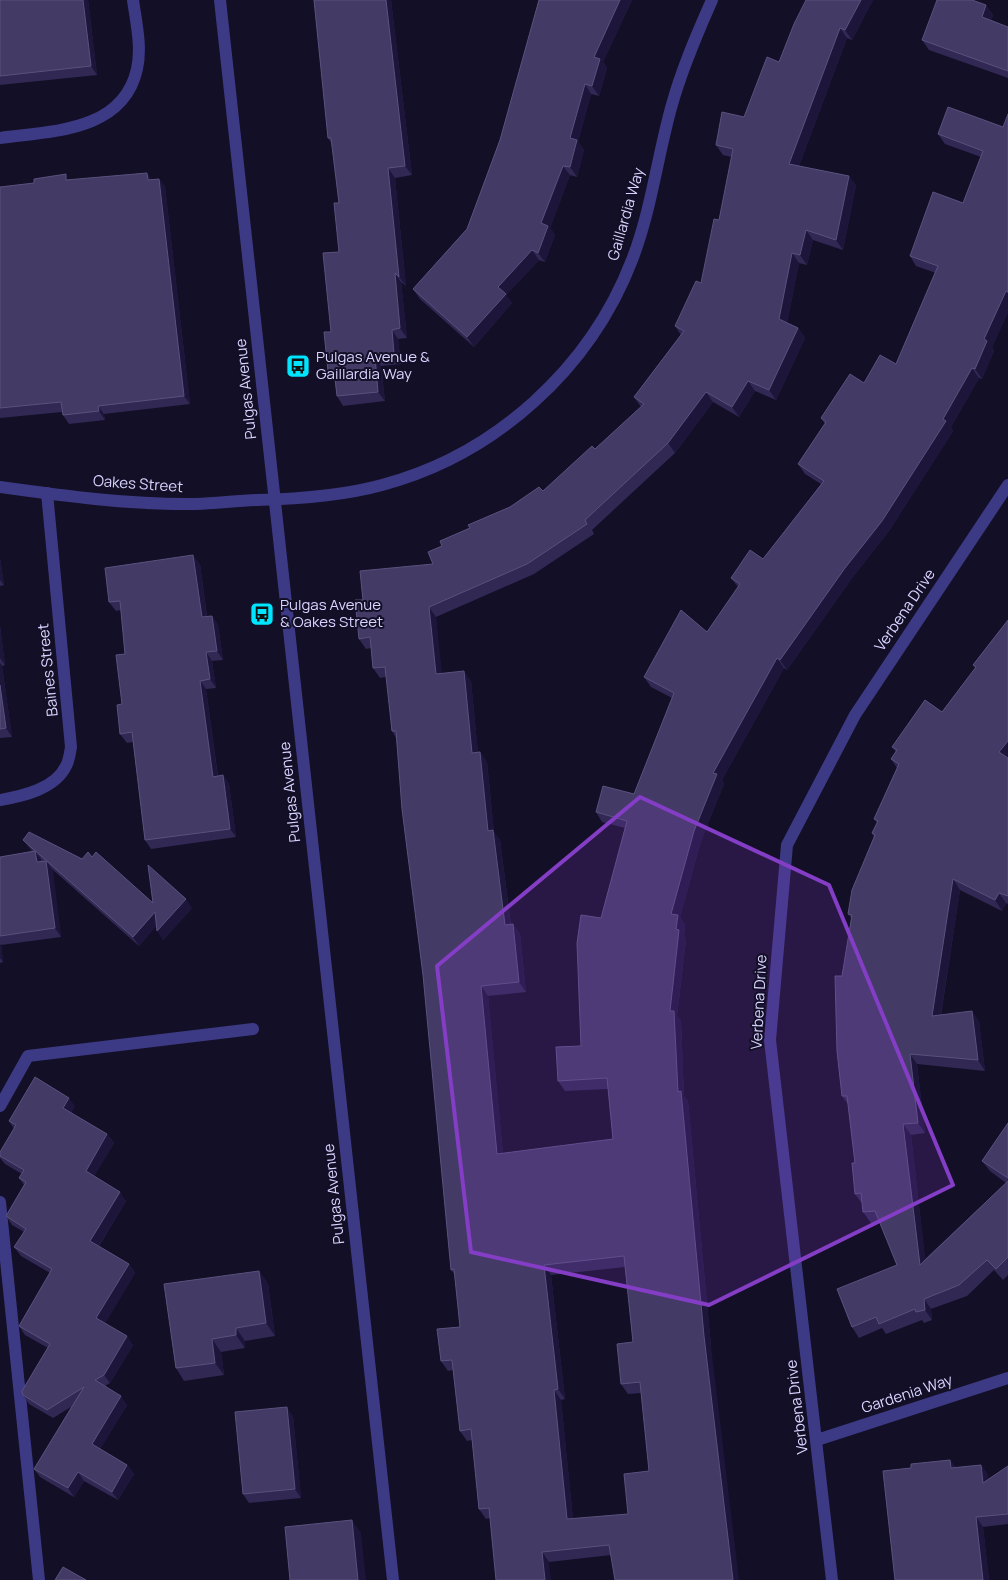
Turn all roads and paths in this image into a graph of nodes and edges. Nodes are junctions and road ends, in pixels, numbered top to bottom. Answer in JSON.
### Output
{"nodes":[{"id":1,"x":133,"y":0,"type":"edge"},
{"id":2,"x":220,"y":0,"type":"edge"},
{"id":3,"x":712,"y":0,"type":"edge"},
{"id":4,"x":0,"y":138,"type":"edge"},
{"id":5,"x":1008,"y":485,"type":"edge"},
{"id":6,"x":0,"y":487,"type":"edge"},
{"id":7,"x":47,"y":493,"type":"junction"},
{"id":8,"x":274,"y":500,"type":"junction"},
{"id":9,"x":0,"y":800,"type":"edge"},
{"id":10,"x":253,"y":1029,"type":"dead end"},
{"id":11,"x":0,"y":1106,"type":"edge"},
{"id":12,"x":0,"y":1202,"type":"edge"},
{"id":13,"x":1008,"y":1378,"type":"edge"},
{"id":14,"x":817,"y":1440,"type":"junction"},
{"id":15,"x":39,"y":1580,"type":"edge"},
{"id":16,"x":393,"y":1580,"type":"edge"},
{"id":17,"x":832,"y":1580,"type":"edge"}],
"edges":[{"from":1,"to":4,"type":"street"},
{"from":2,"to":8,"type":"street","name":"Pulgas Avenue"},
{"from":3,"to":8,"type":"street","name":"Gaillardia Way"},
{"from":5,"to":14,"type":"street","name":"Verbena Drive"},
{"from":6,"to":7,"type":"street","name":"Oakes Street"},
{"from":7,"to":8,"type":"street","name":"Oakes Street"},
{"from":7,"to":9,"type":"street","name":"Baines Street"},
{"from":8,"to":16,"type":"street","name":"Pulgas Avenue"},
{"from":10,"to":11,"type":"street"},
{"from":12,"to":15,"type":"street"},
{"from":13,"to":14,"type":"street","name":"Gardenia Way"},
{"from":14,"to":17,"type":"street","name":"Verbena Drive"}]}
